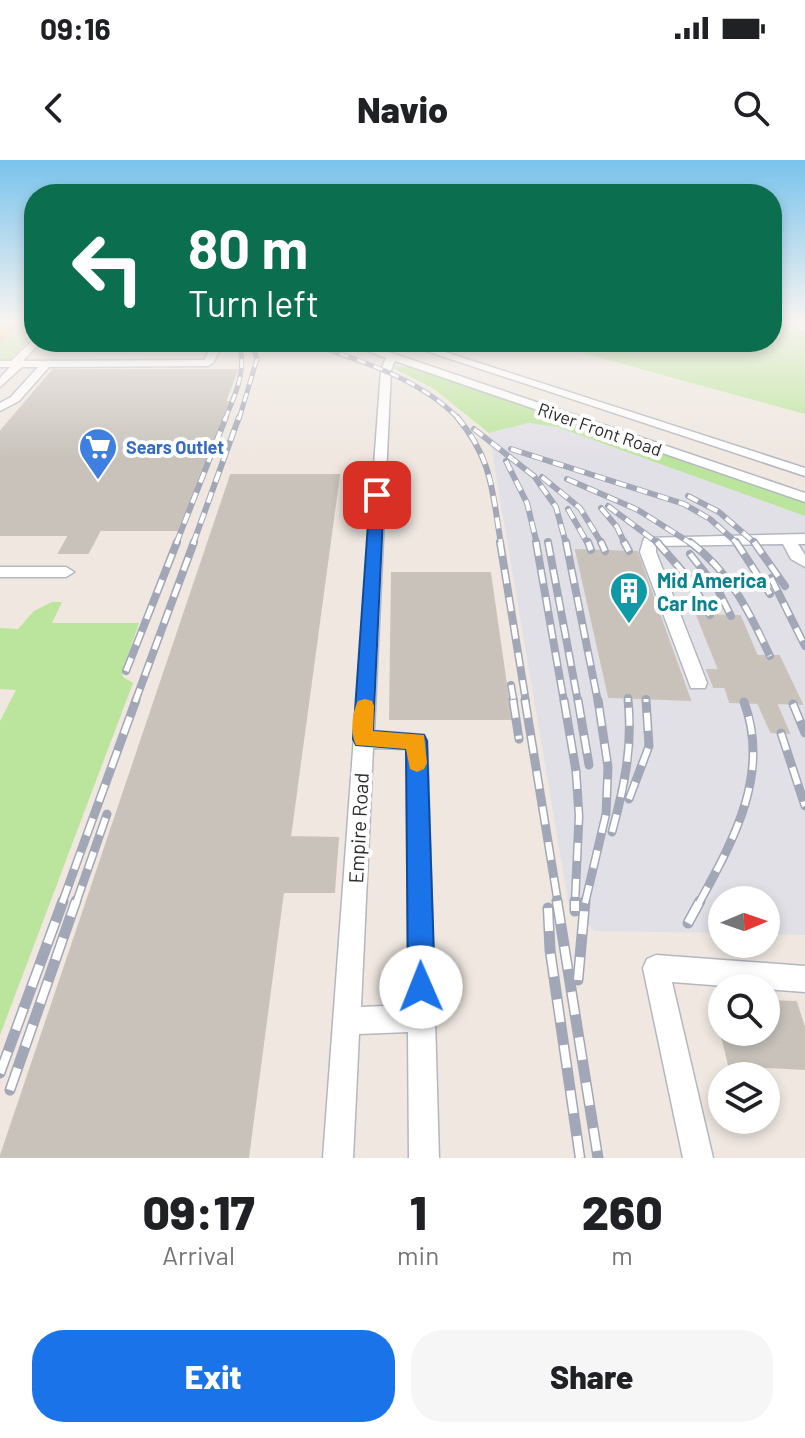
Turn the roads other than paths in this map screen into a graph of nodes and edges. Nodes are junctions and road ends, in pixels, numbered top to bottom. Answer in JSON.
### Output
{"nodes":[{"id":1,"x":15,"y":367,"type":"edge"},
{"id":2,"x":44,"y":367,"type":"edge"},
{"id":3,"x":388,"y":367,"type":"edge"},
{"id":4,"x":444,"y":367,"type":"edge"},
{"id":5,"x":453,"y":367,"type":"edge"},
{"id":6,"x":0,"y":384,"type":"edge"},
{"id":7,"x":0,"y":408,"type":"edge"},
{"id":8,"x":805,"y":472,"type":"edge"},
{"id":9,"x":805,"y":498,"type":"edge"},
{"id":10,"x":797,"y":539,"type":"edge"},
{"id":11,"x":805,"y":562,"type":"edge"},
{"id":12,"x":0,"y":572,"type":"edge"},
{"id":13,"x":66,"y":572,"type":"dead end"},
{"id":14,"x":698,"y":683,"type":"dead end"},
{"id":15,"x":363,"y":739,"type":"junction"},
{"id":16,"x":805,"y":979,"type":"edge"},
{"id":17,"x":422,"y":1018,"type":"junction"},
{"id":18,"x":346,"y":1021,"type":"junction"},
{"id":19,"x":338,"y":1158,"type":"edge"},
{"id":20,"x":424,"y":1158,"type":"edge"},
{"id":21,"x":698,"y":1158,"type":"edge"}],
"edges":[{"from":1,"to":6,"type":"street"},
{"from":2,"to":7,"type":"street"},
{"from":3,"to":15,"type":"street","name":"Empire Road"},
{"from":4,"to":9,"type":"street","name":"River Front Road"},
{"from":5,"to":8,"type":"street","name":"River Front Road"},
{"from":10,"to":11,"type":"street"},
{"from":10,"to":14,"type":"street"},
{"from":12,"to":13,"type":"street"},
{"from":15,"to":17,"type":"street"},
{"from":15,"to":18,"type":"street","name":"Empire Road"},
{"from":16,"to":21,"type":"street"},
{"from":17,"to":18,"type":"street"},
{"from":17,"to":20,"type":"street"},
{"from":18,"to":19,"type":"street","name":"Empire Road"}]}
